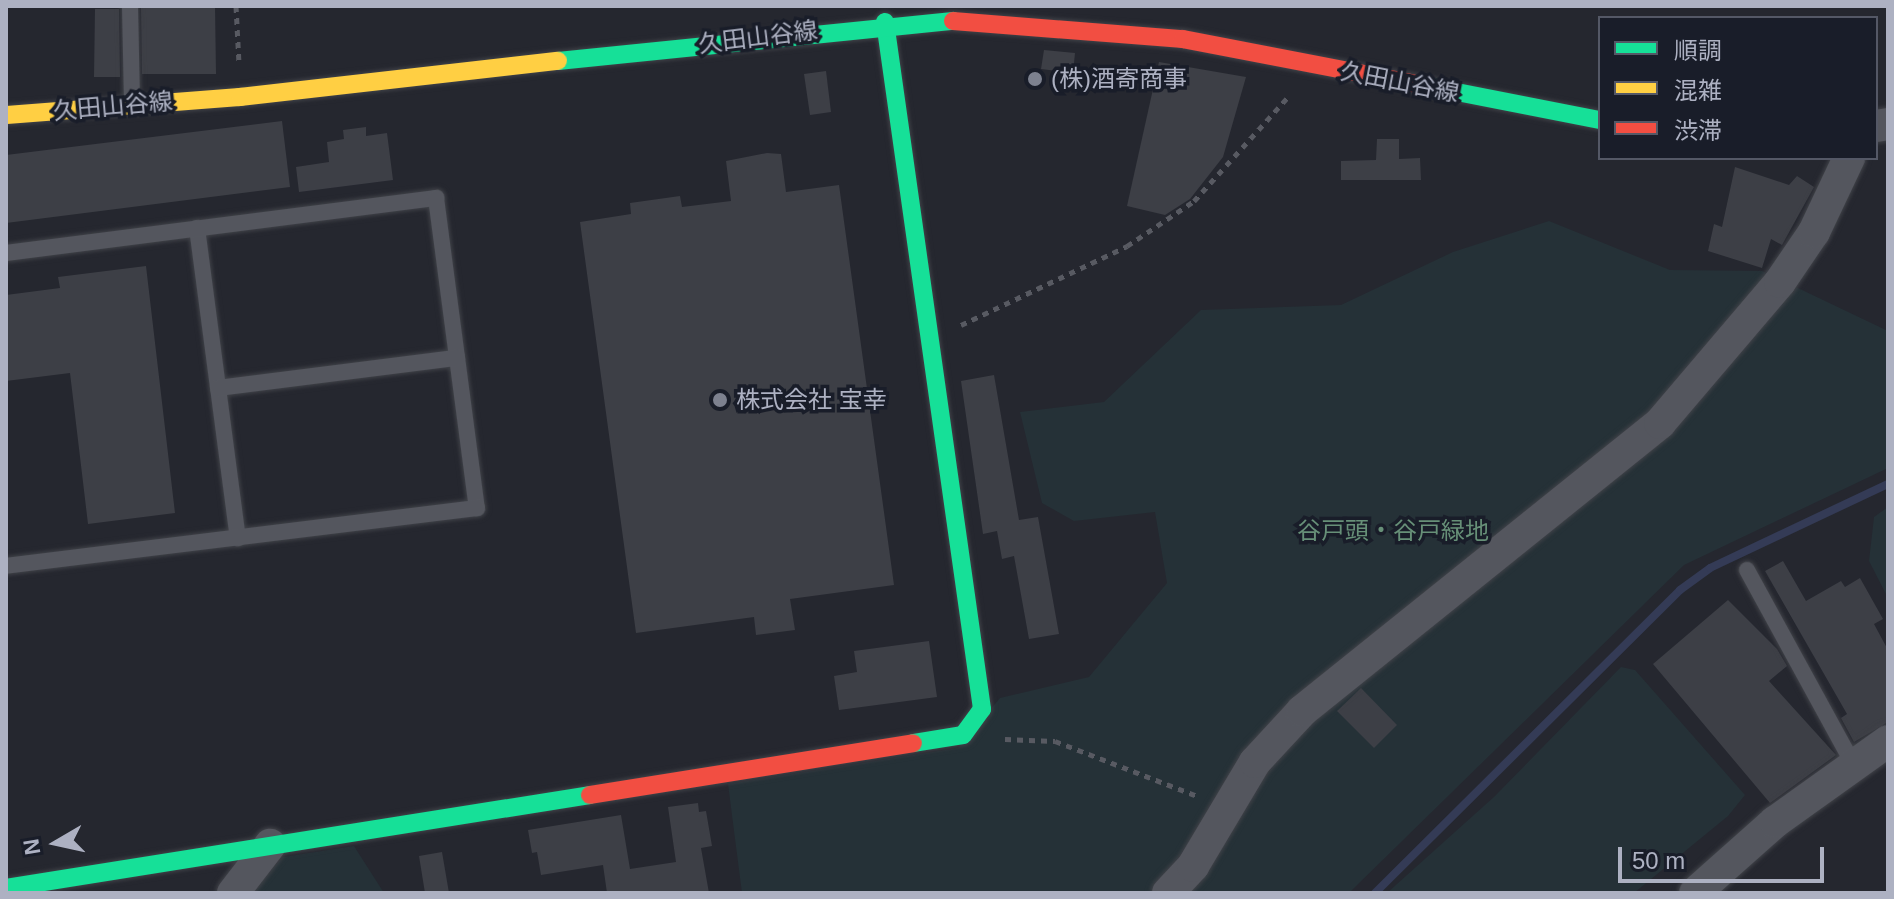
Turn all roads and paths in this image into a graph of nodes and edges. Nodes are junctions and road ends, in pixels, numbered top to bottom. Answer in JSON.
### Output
{"nodes":[{"id":1,"x":130,"y":6,"type":"edge"},
{"id":2,"x":236,"y":6,"type":"edge"},
{"id":3,"x":906,"y":16,"type":"edge"},
{"id":4,"x":1316,"y":66,"type":"junction"},
{"id":5,"x":240,"y":97,"type":"junction"},
{"id":6,"x":132,"y":103,"type":"junction"},
{"id":7,"x":6,"y":115,"type":"edge"},
{"id":8,"x":1598,"y":120,"type":"edge"},
{"id":9,"x":1848,"y":160,"type":"edge"},
{"id":10,"x":197,"y":228,"type":"junction"},
{"id":11,"x":6,"y":253,"type":"edge"},
{"id":12,"x":928,"y":340,"type":"junction"},
{"id":13,"x":457,"y":358,"type":"junction"},
{"id":14,"x":218,"y":388,"type":"junction"},
{"id":15,"x":238,"y":538,"type":"junction"},
{"id":16,"x":6,"y":566,"type":"edge"},
{"id":17,"x":1747,"y":570,"type":"dead end"},
{"id":18,"x":974,"y":727,"type":"junction"},
{"id":19,"x":1888,"y":741,"type":"edge"},
{"id":20,"x":1852,"y":762,"type":"junction"},
{"id":21,"x":1226,"y":808,"type":"junction"},
{"id":22,"x":270,"y":845,"type":"junction"},
{"id":23,"x":6,"y":888,"type":"edge"},
{"id":24,"x":233,"y":893,"type":"edge"},
{"id":25,"x":1168,"y":893,"type":"edge"},
{"id":26,"x":1695,"y":893,"type":"edge"}],
"edges":[{"from":1,"to":6,"type":"lane"},
{"from":2,"to":5,"type":"path"},
{"from":3,"to":4,"type":"street","name":"久田山谷線"},
{"from":3,"to":5,"type":"street","name":"久田山谷線"},
{"from":3,"to":12,"type":"street"},
{"from":4,"to":8,"type":"street","name":"久田山谷線"},
{"from":4,"to":12,"type":"path"},
{"from":5,"to":6,"type":"street","name":"久田山谷線"},
{"from":6,"to":7,"type":"street","name":"久田山谷線"},
{"from":9,"to":21,"type":"street"},
{"from":10,"to":11,"type":"lane"},
{"from":10,"to":13,"type":"lane"},
{"from":10,"to":14,"type":"lane"},
{"from":12,"to":18,"type":"street"},
{"from":13,"to":14,"type":"lane"},
{"from":13,"to":15,"type":"lane"},
{"from":14,"to":15,"type":"lane"},
{"from":15,"to":16,"type":"lane"},
{"from":17,"to":20,"type":"lane"},
{"from":18,"to":21,"type":"path"},
{"from":18,"to":22,"type":"street"},
{"from":19,"to":20,"type":"street"},
{"from":20,"to":26,"type":"street"},
{"from":21,"to":25,"type":"street"},
{"from":22,"to":23,"type":"street"},
{"from":22,"to":24,"type":"street"}]}
